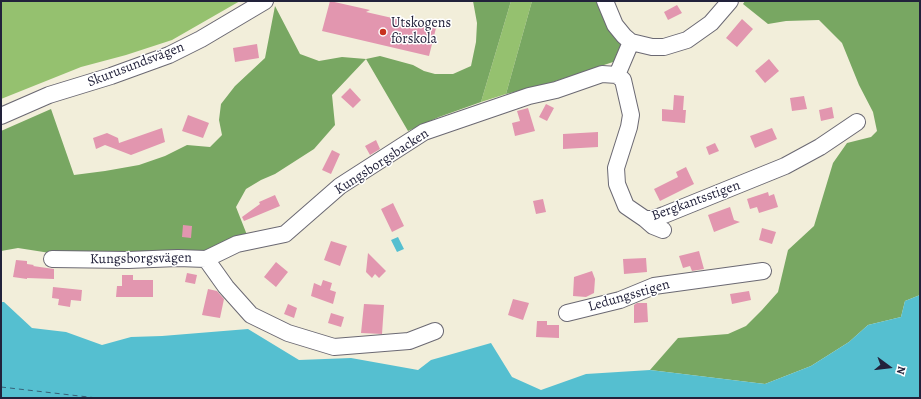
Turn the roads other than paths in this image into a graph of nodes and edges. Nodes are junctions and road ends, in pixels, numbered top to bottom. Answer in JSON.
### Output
{"nodes":[{"id":1,"x":265,"y":1,"type":"edge"},
{"id":2,"x":604,"y":1,"type":"edge"},
{"id":3,"x":730,"y":1,"type":"edge"},
{"id":4,"x":631,"y":42,"type":"junction"},
{"id":5,"x":617,"y":75,"type":"junction"},
{"id":6,"x":1,"y":116,"type":"edge"},
{"id":7,"x":857,"y":122,"type":"dead end"},
{"id":8,"x":645,"y":219,"type":"junction"},
{"id":9,"x":663,"y":230,"type":"dead end"},
{"id":10,"x":52,"y":258,"type":"dead end"},
{"id":11,"x":206,"y":259,"type":"junction"},
{"id":12,"x":763,"y":271,"type":"dead end"},
{"id":13,"x":567,"y":313,"type":"dead end"},
{"id":14,"x":435,"y":331,"type":"dead end"}],
"edges":[{"from":1,"to":6,"type":"street","name":"Skurusundsvägen"},
{"from":2,"to":4,"type":"street"},
{"from":3,"to":4,"type":"street"},
{"from":4,"to":5,"type":"street"},
{"from":5,"to":8,"type":"street","name":"Bergkantsstigen"},
{"from":5,"to":11,"type":"street","name":"Kungsborgsbacken"},
{"from":7,"to":8,"type":"street","name":"Bergkantsstigen"},
{"from":8,"to":9,"type":"street"},
{"from":10,"to":11,"type":"street","name":"Kungsborgsvägen"},
{"from":11,"to":14,"type":"street","name":"Kungsborgsvägen"},
{"from":12,"to":13,"type":"street","name":"Ledungsstigen"}]}
